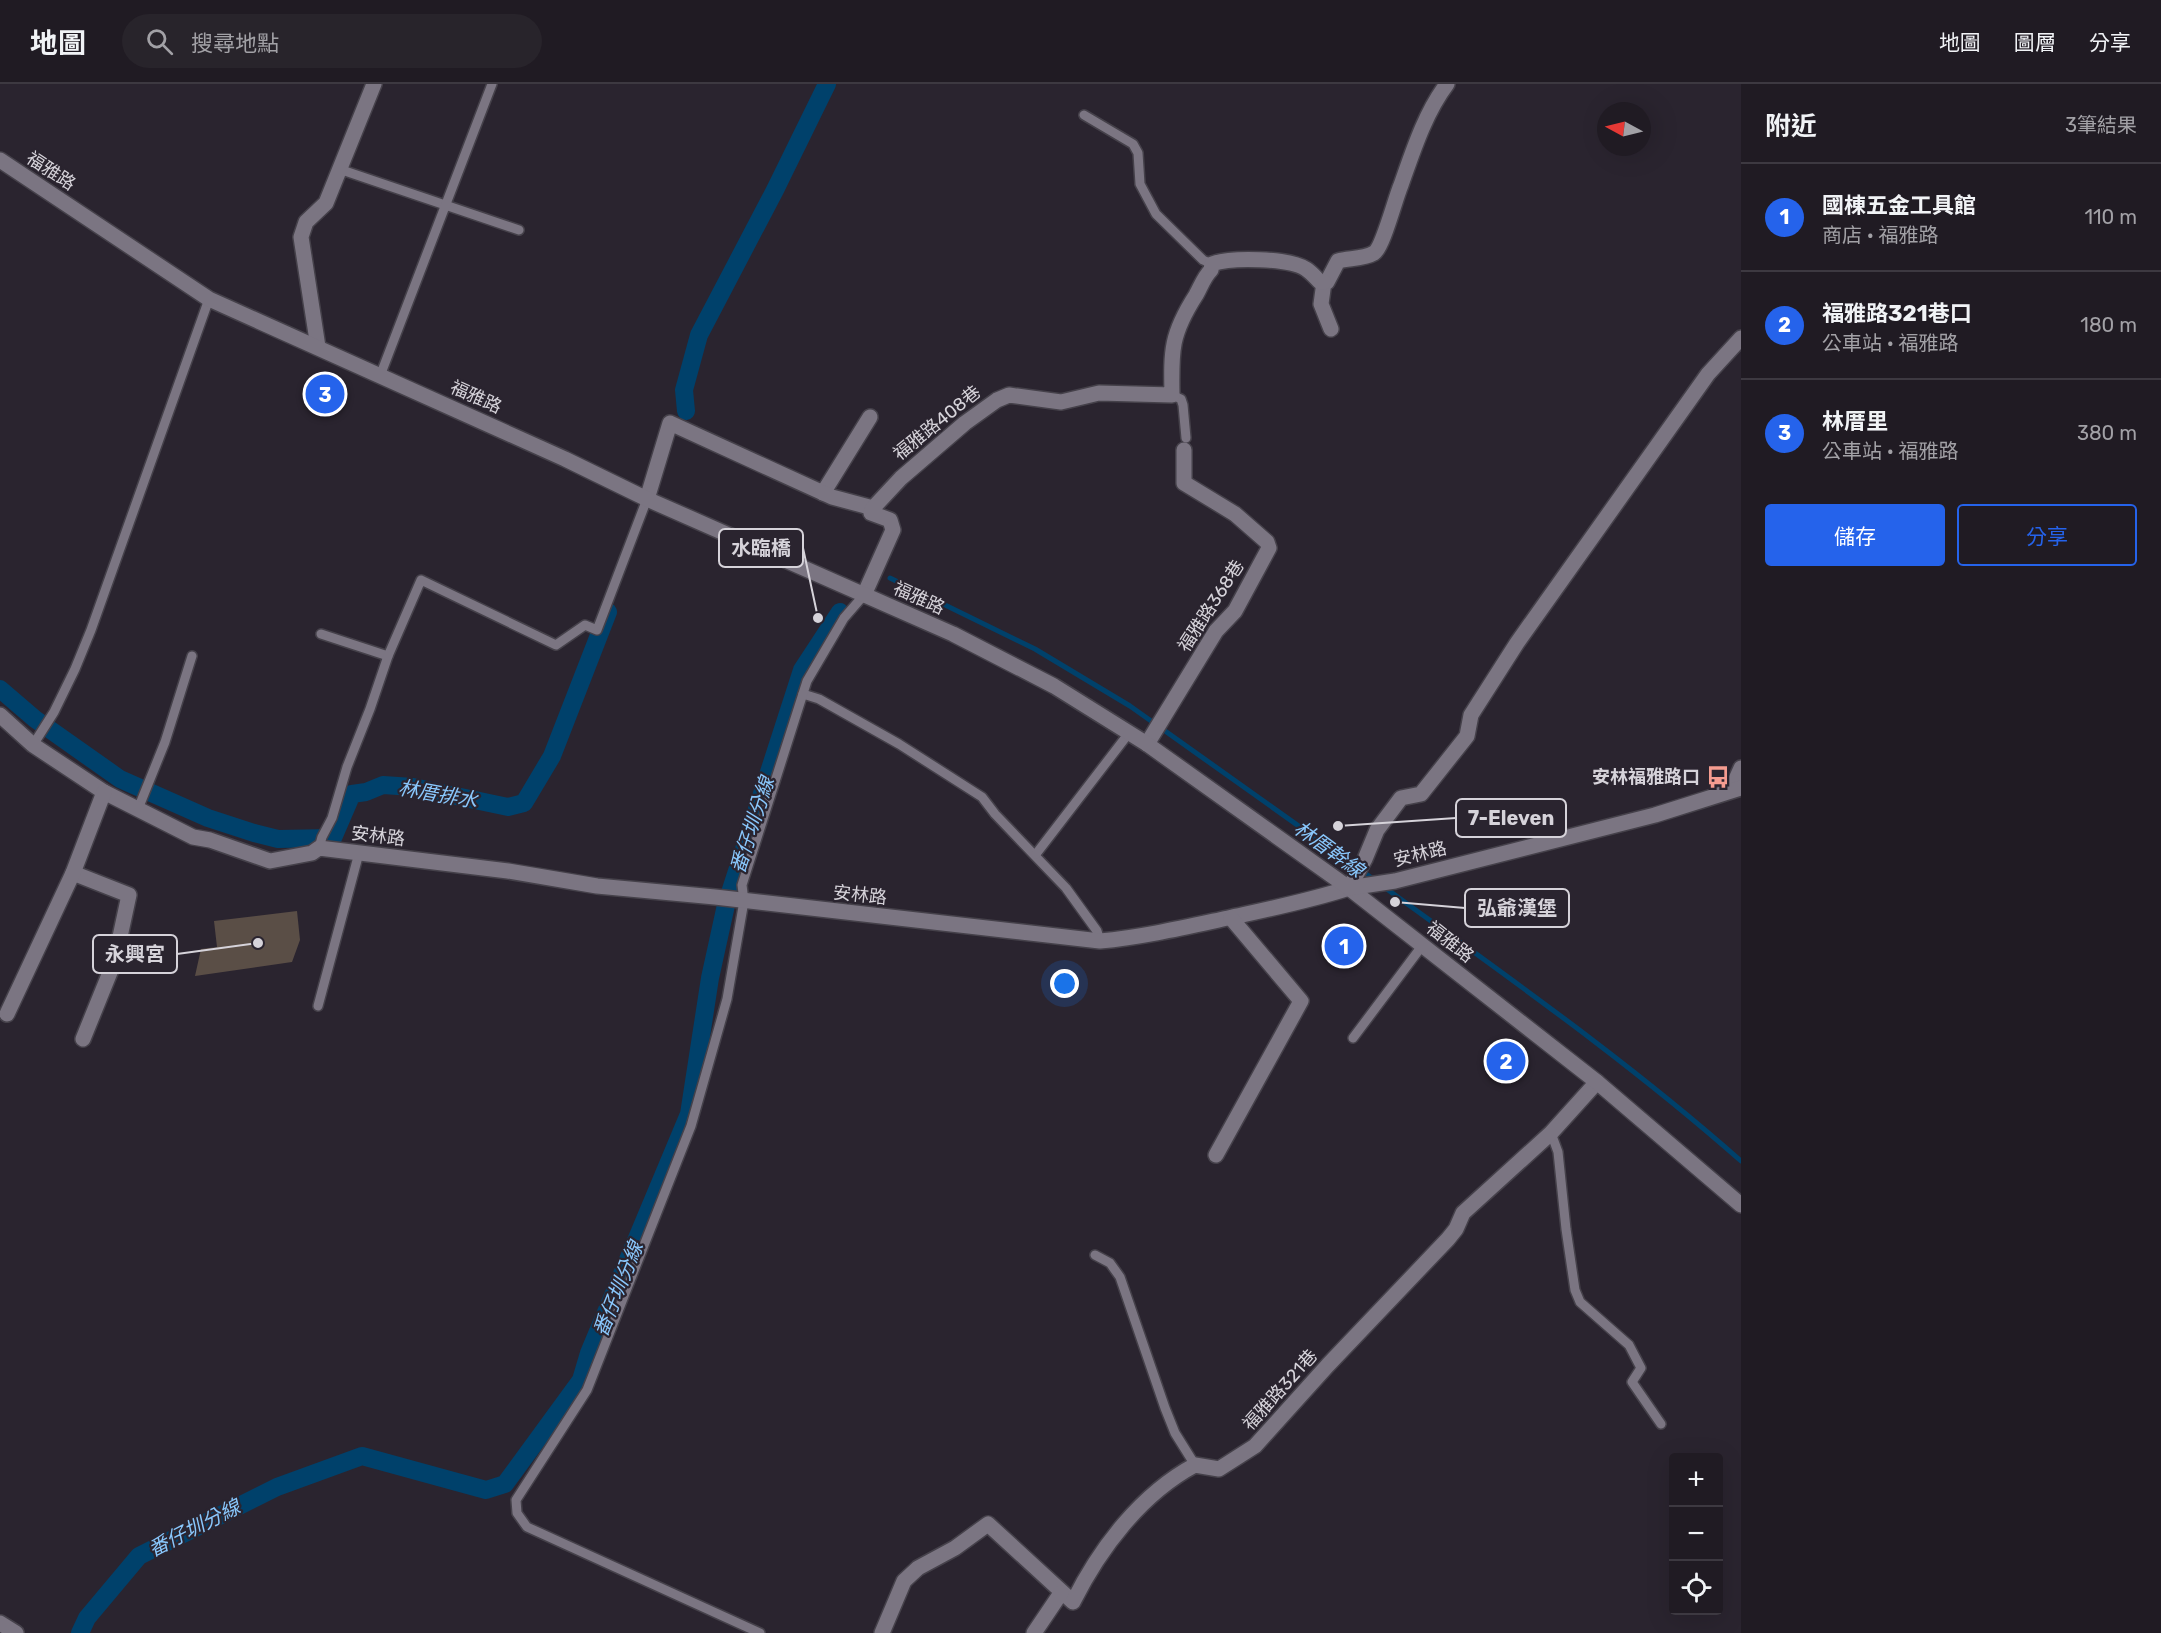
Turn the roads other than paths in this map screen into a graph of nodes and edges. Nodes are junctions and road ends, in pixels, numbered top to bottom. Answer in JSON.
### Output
{"nodes":[{"id":1,"x":374,"y":84,"type":"edge"},
{"id":2,"x":492,"y":84,"type":"edge"},
{"id":3,"x":1447,"y":84,"type":"edge"},
{"id":4,"x":1084,"y":115,"type":"dead end"},
{"id":5,"x":0,"y":160,"type":"edge"},
{"id":6,"x":339,"y":169,"type":"junction"},
{"id":7,"x":447,"y":204,"type":"junction"},
{"id":8,"x":519,"y":230,"type":"dead end"},
{"id":9,"x":1212,"y":264,"type":"junction"},
{"id":10,"x":1324,"y":282,"type":"junction"},
{"id":11,"x":209,"y":299,"type":"junction"},
{"id":12,"x":1331,"y":329,"type":"dead end"},
{"id":13,"x":1741,"y":338,"type":"edge"},
{"id":14,"x":318,"y":346,"type":"junction"},
{"id":15,"x":381,"y":376,"type":"junction"},
{"id":16,"x":1173,"y":395,"type":"junction"},
{"id":17,"x":870,"y":417,"type":"dead end"},
{"id":18,"x":1185,"y":444,"type":"joint"},
{"id":19,"x":823,"y":493,"type":"junction"},
{"id":20,"x":647,"y":499,"type":"junction"},
{"id":21,"x":873,"y":508,"type":"junction"},
{"id":22,"x":864,"y":595,"type":"junction"},
{"id":23,"x":321,"y":634,"type":"dead end"},
{"id":24,"x":192,"y":656,"type":"dead end"},
{"id":25,"x":388,"y":656,"type":"junction"},
{"id":26,"x":803,"y":694,"type":"junction"},
{"id":27,"x":0,"y":716,"type":"edge"},
{"id":28,"x":1129,"y":733,"type":"junction"},
{"id":29,"x":1150,"y":739,"type":"junction"},
{"id":30,"x":33,"y":744,"type":"junction"},
{"id":31,"x":1741,"y":768,"type":"edge"},
{"id":32,"x":1736,"y":789,"type":"edge"},
{"id":33,"x":104,"y":792,"type":"junction"},
{"id":34,"x":138,"y":809,"type":"junction"},
{"id":35,"x":319,"y":848,"type":"junction"},
{"id":36,"x":359,"y":853,"type":"junction"},
{"id":37,"x":1036,"y":854,"type":"junction"},
{"id":38,"x":73,"y":873,"type":"junction"},
{"id":39,"x":1356,"y":884,"type":"junction"},
{"id":40,"x":740,"y":900,"type":"junction"},
{"id":41,"x":1231,"y":918,"type":"junction"},
{"id":42,"x":1100,"y":941,"type":"junction"},
{"id":43,"x":1422,"y":946,"type":"junction"},
{"id":44,"x":318,"y":1006,"type":"dead end"},
{"id":45,"x":7,"y":1014,"type":"dead end"},
{"id":46,"x":1353,"y":1038,"type":"dead end"},
{"id":47,"x":83,"y":1039,"type":"dead end"},
{"id":48,"x":1597,"y":1082,"type":"junction"},
{"id":49,"x":1551,"y":1133,"type":"junction"},
{"id":50,"x":1216,"y":1155,"type":"dead end"},
{"id":51,"x":1741,"y":1204,"type":"edge"},
{"id":52,"x":1095,"y":1255,"type":"dead end"},
{"id":53,"x":1661,"y":1424,"type":"dead end"},
{"id":54,"x":1195,"y":1465,"type":"junction"},
{"id":55,"x":1061,"y":1593,"type":"junction"},
{"id":56,"x":0,"y":1623,"type":"edge"},
{"id":57,"x":16,"y":1633,"type":"edge"},
{"id":58,"x":760,"y":1633,"type":"edge"},
{"id":59,"x":882,"y":1633,"type":"edge"},
{"id":60,"x":1034,"y":1633,"type":"edge"}],
"edges":[{"from":1,"to":6,"type":"street"},
{"from":2,"to":7,"type":"lane"},
{"from":3,"to":10,"type":"street"},
{"from":4,"to":9,"type":"lane"},
{"from":5,"to":11,"type":"street","name":"福雅路"},
{"from":6,"to":7,"type":"lane"},
{"from":6,"to":14,"type":"street"},
{"from":7,"to":8,"type":"lane"},
{"from":7,"to":15,"type":"lane"},
{"from":9,"to":10,"type":"street"},
{"from":9,"to":16,"type":"street"},
{"from":10,"to":12,"type":"street"},
{"from":11,"to":14,"type":"street","name":"福雅路"},
{"from":11,"to":30,"type":"lane"},
{"from":13,"to":39,"type":"street"},
{"from":14,"to":15,"type":"street","name":"福雅路"},
{"from":15,"to":20,"type":"street","name":"福雅路"},
{"from":16,"to":18,"type":"lane"},
{"from":16,"to":21,"type":"street","name":"福雅路408巷"},
{"from":17,"to":19,"type":"street"},
{"from":18,"to":29,"type":"street","name":"福雅路368巷"},
{"from":19,"to":20,"type":"street"},
{"from":19,"to":21,"type":"street"},
{"from":20,"to":22,"type":"street","name":"福雅路"},
{"from":20,"to":25,"type":"lane"},
{"from":21,"to":22,"type":"street"},
{"from":22,"to":26,"type":"lane"},
{"from":22,"to":28,"type":"street","name":"福雅路"},
{"from":23,"to":25,"type":"lane"},
{"from":24,"to":34,"type":"lane"},
{"from":25,"to":35,"type":"lane"},
{"from":26,"to":37,"type":"lane"},
{"from":26,"to":40,"type":"lane"},
{"from":27,"to":30,"type":"street","name":"安林路"},
{"from":28,"to":29,"type":"street","name":"福雅路"},
{"from":28,"to":37,"type":"lane"},
{"from":29,"to":39,"type":"street","name":"福雅路"},
{"from":30,"to":33,"type":"street","name":"安林路"},
{"from":31,"to":32,"type":"street"},
{"from":32,"to":39,"type":"street","name":"安林路"},
{"from":33,"to":34,"type":"street","name":"安林路"},
{"from":33,"to":38,"type":"street"},
{"from":34,"to":35,"type":"street","name":"安林路"},
{"from":35,"to":36,"type":"street","name":"安林路"},
{"from":36,"to":40,"type":"street","name":"安林路"},
{"from":36,"to":44,"type":"lane"},
{"from":37,"to":42,"type":"lane"},
{"from":38,"to":45,"type":"street"},
{"from":38,"to":47,"type":"street"},
{"from":39,"to":41,"type":"street","name":"安林路"},
{"from":39,"to":43,"type":"street","name":"福雅路"},
{"from":40,"to":42,"type":"street","name":"安林路"},
{"from":40,"to":58,"type":"lane"},
{"from":41,"to":42,"type":"street","name":"安林路"},
{"from":41,"to":50,"type":"street"},
{"from":43,"to":46,"type":"lane"},
{"from":43,"to":48,"type":"street","name":"福雅路"},
{"from":48,"to":49,"type":"street","name":"福雅路321巷"},
{"from":48,"to":51,"type":"street","name":"福雅路"},
{"from":49,"to":53,"type":"lane"},
{"from":49,"to":54,"type":"street","name":"福雅路321巷"},
{"from":52,"to":54,"type":"lane"},
{"from":54,"to":55,"type":"street"},
{"from":55,"to":59,"type":"street"},
{"from":55,"to":60,"type":"street"},
{"from":56,"to":57,"type":"street"}]}
